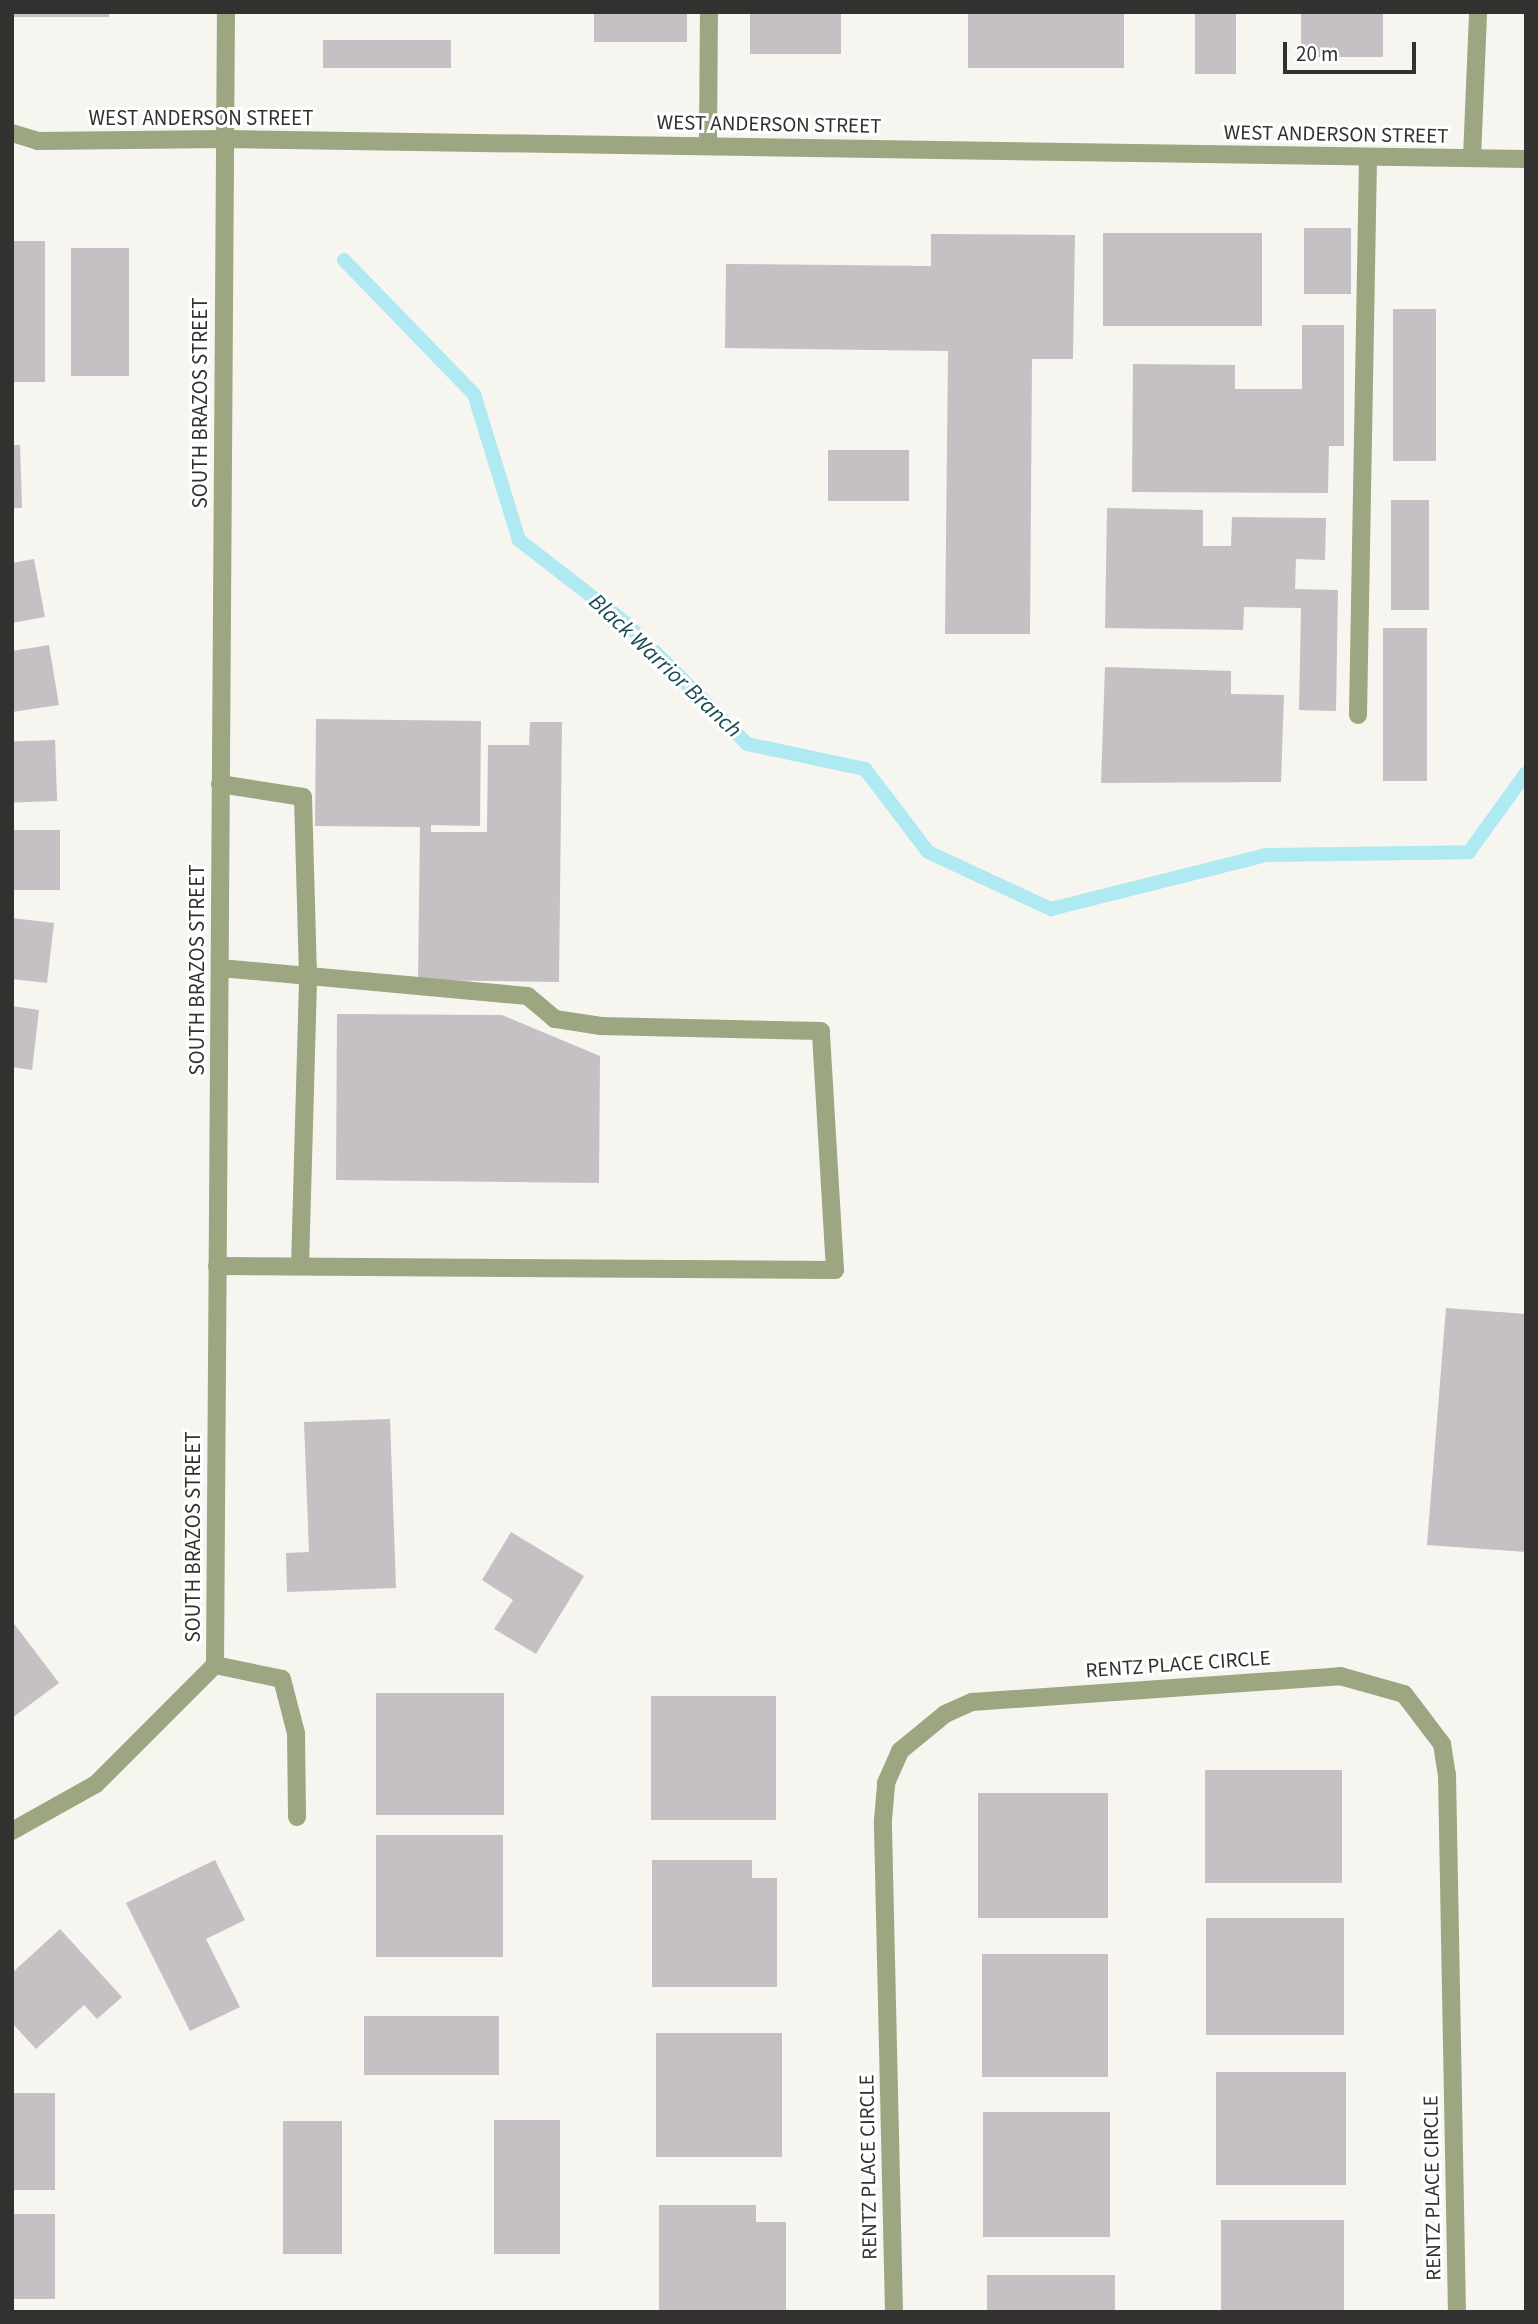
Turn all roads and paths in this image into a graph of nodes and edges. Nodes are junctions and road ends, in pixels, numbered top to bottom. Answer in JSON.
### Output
{"nodes":[{"id":1,"x":226,"y":12,"type":"edge"},
{"id":2,"x":709,"y":12,"type":"edge"},
{"id":3,"x":1478,"y":12,"type":"edge"},
{"id":4,"x":12,"y":133,"type":"edge"},
{"id":5,"x":225,"y":139,"type":"junction"},
{"id":6,"x":708,"y":146,"type":"junction"},
{"id":7,"x":1368,"y":157,"type":"junction"},
{"id":8,"x":1472,"y":159,"type":"junction"},
{"id":9,"x":1526,"y":159,"type":"edge"},
{"id":10,"x":1358,"y":715,"type":"dead end"},
{"id":11,"x":220,"y":784,"type":"junction"},
{"id":12,"x":220,"y":968,"type":"junction"},
{"id":13,"x":308,"y":981,"type":"junction"},
{"id":14,"x":217,"y":1265,"type":"junction"},
{"id":15,"x":300,"y":1266,"type":"junction"},
{"id":16,"x":215,"y":1665,"type":"junction"},
{"id":17,"x":297,"y":1817,"type":"dead end"},
{"id":18,"x":12,"y":1831,"type":"edge"},
{"id":19,"x":894,"y":2312,"type":"edge"},
{"id":20,"x":1457,"y":2312,"type":"edge"}],
"edges":[{"from":1,"to":5,"type":"street","name":"SOUTH BRAZOS STREET"},
{"from":2,"to":6,"type":"street"},
{"from":3,"to":8,"type":"street"},
{"from":4,"to":5,"type":"street","name":"WEST ANDERSON STREET"},
{"from":5,"to":6,"type":"street","name":"WEST ANDERSON STREET"},
{"from":5,"to":11,"type":"street","name":"SOUTH BRAZOS STREET"},
{"from":6,"to":7,"type":"street","name":"WEST ANDERSON STREET"},
{"from":7,"to":8,"type":"street","name":"WEST ANDERSON STREET"},
{"from":7,"to":10,"type":"street"},
{"from":8,"to":9,"type":"street","name":"WEST ANDERSON STREET"},
{"from":11,"to":12,"type":"street","name":"SOUTH BRAZOS STREET"},
{"from":11,"to":13,"type":"street"},
{"from":12,"to":13,"type":"street"},
{"from":12,"to":14,"type":"street","name":"SOUTH BRAZOS STREET"},
{"from":13,"to":15,"type":"street"},
{"from":13,"to":15,"type":"street"},
{"from":14,"to":15,"type":"street"},
{"from":14,"to":16,"type":"street","name":"SOUTH BRAZOS STREET"},
{"from":16,"to":17,"type":"street"},
{"from":16,"to":18,"type":"street","name":"SOUTH BRAZOS STREET"},
{"from":19,"to":20,"type":"street","name":"RENTZ PLACE CIRCLE"}]}
